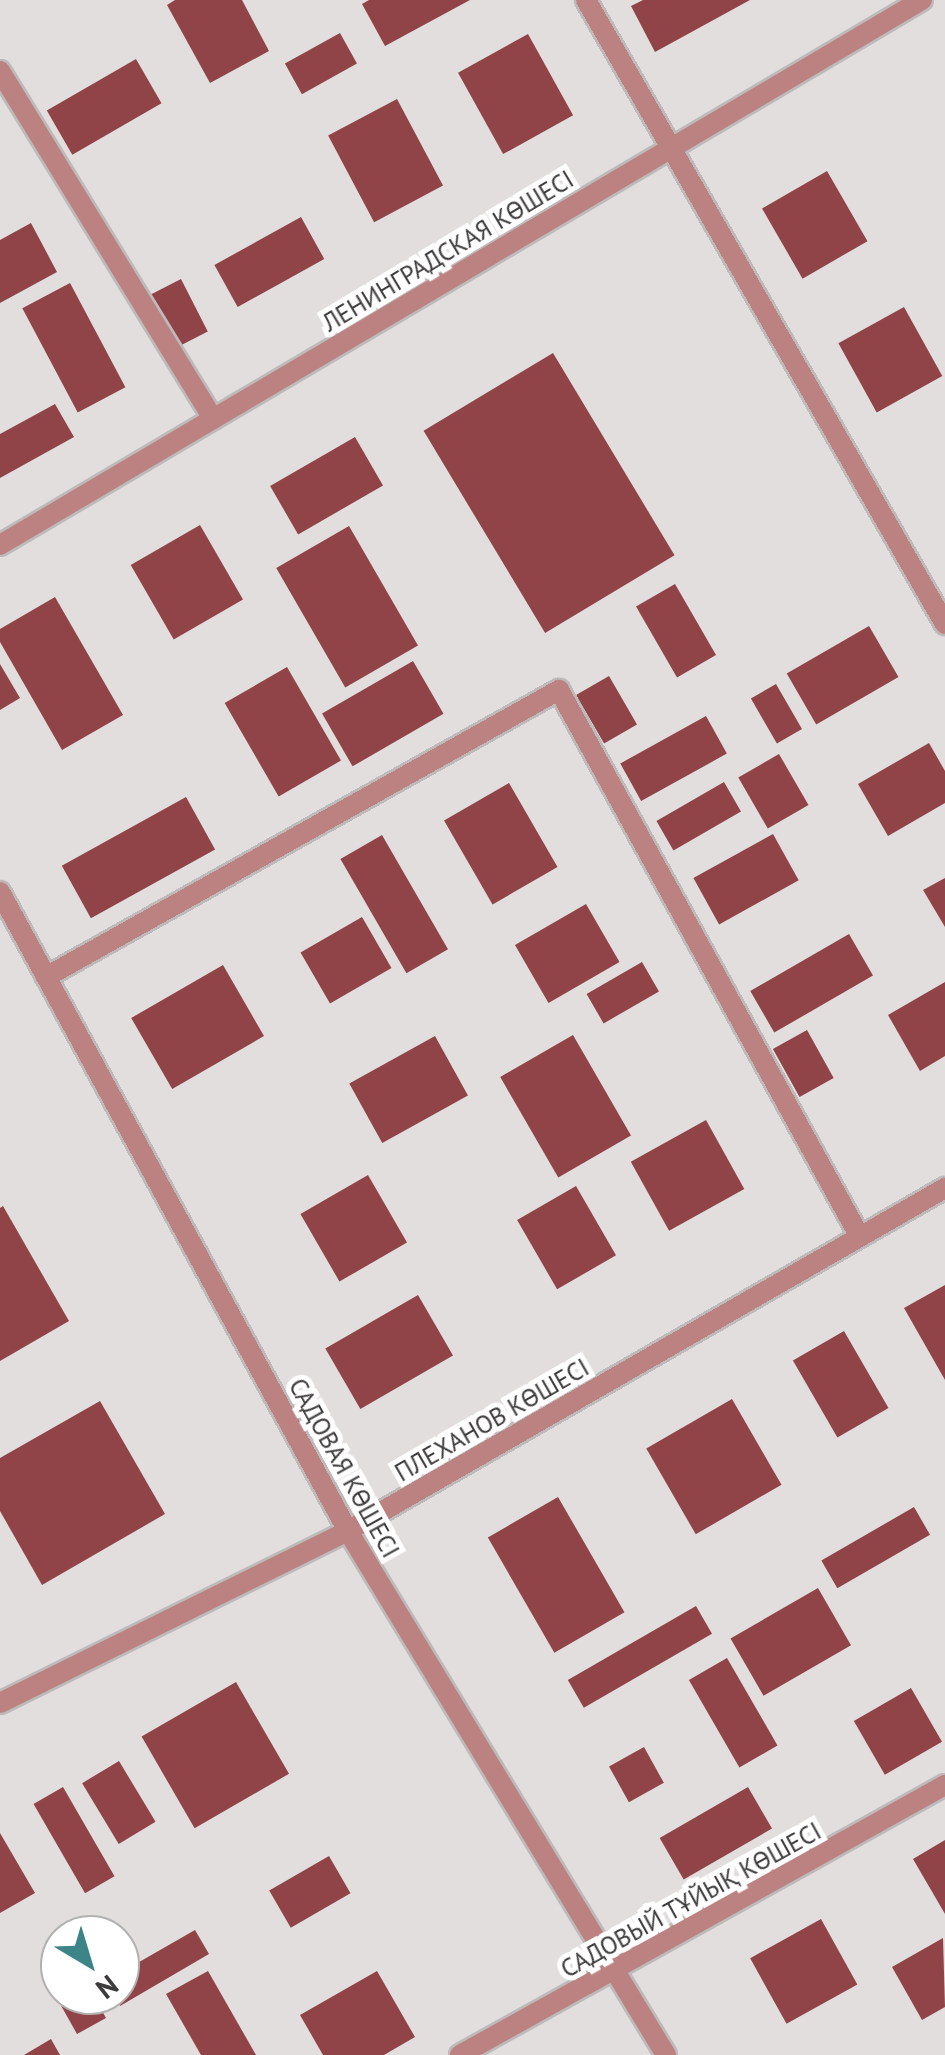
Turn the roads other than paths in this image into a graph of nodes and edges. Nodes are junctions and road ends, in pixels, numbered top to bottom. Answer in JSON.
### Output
{"nodes":[{"id":1,"x":586,"y":0,"type":"edge"},
{"id":2,"x":922,"y":0,"type":"edge"},
{"id":3,"x":0,"y":71,"type":"edge"},
{"id":4,"x":671,"y":148,"type":"junction"},
{"id":5,"x":213,"y":419,"type":"junction"},
{"id":6,"x":0,"y":545,"type":"edge"},
{"id":7,"x":945,"y":624,"type":"edge"},
{"id":8,"x":0,"y":892,"type":"edge"},
{"id":9,"x":46,"y":977,"type":"junction"},
{"id":10,"x":945,"y":1188,"type":"edge"},
{"id":11,"x":860,"y":1237,"type":"junction"},
{"id":12,"x":348,"y":1531,"type":"junction"},
{"id":13,"x":0,"y":1703,"type":"edge"},
{"id":14,"x":945,"y":1784,"type":"edge"},
{"id":15,"x":619,"y":1971,"type":"junction"},
{"id":16,"x":460,"y":2055,"type":"edge"},
{"id":17,"x":666,"y":2055,"type":"edge"}],
"edges":[{"from":1,"to":4,"type":"street"},
{"from":2,"to":4,"type":"street","name":"ЛЕНИНГРАДСКАЯ КӨШЕСІ"},
{"from":3,"to":5,"type":"street"},
{"from":4,"to":5,"type":"street","name":"ЛЕНИНГРАДСКАЯ КӨШЕСІ"},
{"from":4,"to":7,"type":"street"},
{"from":5,"to":6,"type":"street","name":"ЛЕНИНГРАДСКАЯ КӨШЕСІ"},
{"from":8,"to":9,"type":"street","name":"САДОВАЯ КӨШЕСІ"},
{"from":9,"to":11,"type":"street"},
{"from":9,"to":12,"type":"street","name":"САДОВАЯ КӨШЕСІ"},
{"from":10,"to":11,"type":"street","name":"ПЛЕХАНОВ КӨШЕСІ"},
{"from":11,"to":12,"type":"street","name":"ПЛЕХАНОВ КӨШЕСІ"},
{"from":12,"to":13,"type":"street","name":"ПЛЕХАНОВ КӨШЕСІ"},
{"from":12,"to":15,"type":"street","name":"САДОВАЯ КӨШЕСІ"},
{"from":14,"to":15,"type":"street","name":"САДОВЫЙ ТҰЙЫҚ КӨШЕСІ"},
{"from":15,"to":16,"type":"street","name":"САДОВЫЙ ТҰЙЫҚ КӨШЕСІ"},
{"from":15,"to":17,"type":"street","name":"САДОВАЯ КӨШЕСІ"}]}
